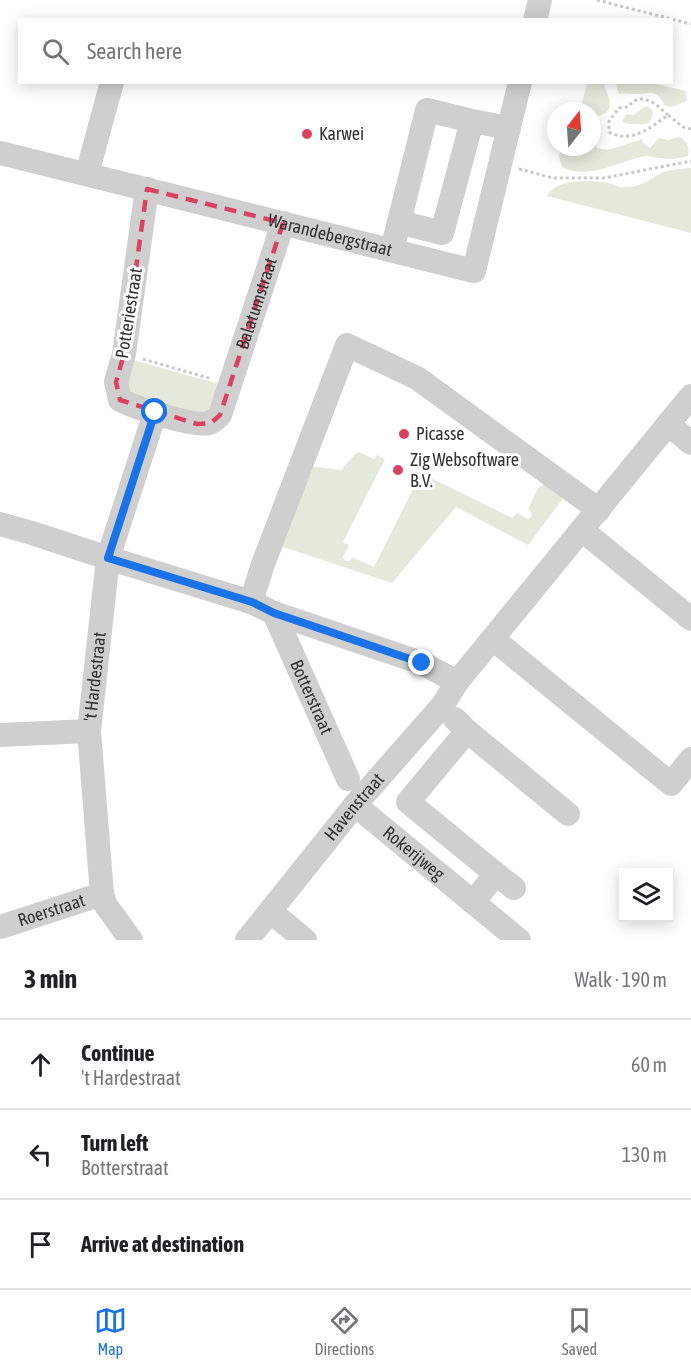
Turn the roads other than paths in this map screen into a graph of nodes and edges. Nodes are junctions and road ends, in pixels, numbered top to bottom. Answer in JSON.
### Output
{"nodes":[{"id":1,"x":540,"y":0,"type":"edge"},
{"id":2,"x":536,"y":18,"type":"edge"},
{"id":3,"x":111,"y":84,"type":"edge"},
{"id":4,"x":520,"y":84,"type":"edge"},
{"id":5,"x":472,"y":121,"type":"junction"},
{"id":6,"x":509,"y":128,"type":"junction"},
{"id":7,"x":0,"y":153,"type":"edge"},
{"id":8,"x":87,"y":174,"type":"junction"},
{"id":9,"x":147,"y":189,"type":"junction"},
{"id":10,"x":399,"y":222,"type":"junction"},
{"id":11,"x":283,"y":223,"type":"junction"},
{"id":12,"x":392,"y":250,"type":"junction"},
{"id":13,"x":691,"y":396,"type":"edge"},
{"id":14,"x":155,"y":412,"type":"junction"},
{"id":15,"x":668,"y":424,"type":"junction"},
{"id":16,"x":691,"y":443,"type":"edge"},
{"id":17,"x":599,"y":510,"type":"junction"},
{"id":18,"x":0,"y":524,"type":"edge"},
{"id":19,"x":582,"y":530,"type":"junction"},
{"id":20,"x":108,"y":558,"type":"junction"},
{"id":21,"x":252,"y":602,"type":"junction"},
{"id":22,"x":274,"y":613,"type":"junction"},
{"id":23,"x":691,"y":619,"type":"edge"},
{"id":24,"x":492,"y":639,"type":"junction"},
{"id":25,"x":458,"y":682,"type":"junction"},
{"id":26,"x":442,"y":706,"type":"junction"},
{"id":27,"x":89,"y":731,"type":"junction"},
{"id":28,"x":467,"y":731,"type":"junction"},
{"id":29,"x":0,"y":735,"type":"edge"},
{"id":30,"x":691,"y":759,"type":"edge"},
{"id":31,"x":348,"y":779,"type":"dead end"},
{"id":32,"x":355,"y":805,"type":"junction"},
{"id":33,"x":568,"y":814,"type":"dead end"},
{"id":34,"x":102,"y":894,"type":"junction"},
{"id":35,"x":473,"y":902,"type":"junction"},
{"id":36,"x":270,"y":911,"type":"junction"},
{"id":37,"x":0,"y":927,"type":"edge"},
{"id":38,"x":131,"y":940,"type":"edge"},
{"id":39,"x":247,"y":940,"type":"edge"},
{"id":40,"x":305,"y":940,"type":"edge"},
{"id":41,"x":519,"y":940,"type":"edge"}],
"edges":[{"from":1,"to":2,"type":"street"},
{"from":3,"to":8,"type":"street"},
{"from":4,"to":6,"type":"street","name":"Warandebergstraat"},
{"from":5,"to":6,"type":"street"},
{"from":5,"to":10,"type":"street"},
{"from":5,"to":10,"type":"street"},
{"from":6,"to":12,"type":"street","name":"Warandebergstraat"},
{"from":7,"to":8,"type":"street","name":"Warandebergstraat"},
{"from":8,"to":9,"type":"street","name":"Warandebergstraat"},
{"from":9,"to":11,"type":"street","name":"Warandebergstraat"},
{"from":9,"to":14,"type":"street","name":"Potteriestraat"},
{"from":10,"to":12,"type":"street"},
{"from":11,"to":12,"type":"street","name":"Warandebergstraat"},
{"from":11,"to":14,"type":"street","name":"Balatumstraat"},
{"from":13,"to":15,"type":"street","name":"Havenstraat"},
{"from":14,"to":20,"type":"street","name":"'t Hardestraat"},
{"from":15,"to":16,"type":"street"},
{"from":15,"to":17,"type":"street","name":"Havenstraat"},
{"from":17,"to":19,"type":"street","name":"Havenstraat"},
{"from":17,"to":21,"type":"street"},
{"from":18,"to":20,"type":"street"},
{"from":19,"to":23,"type":"street"},
{"from":19,"to":24,"type":"street","name":"Havenstraat"},
{"from":20,"to":21,"type":"street"},
{"from":20,"to":27,"type":"street","name":"'t Hardestraat"},
{"from":21,"to":22,"type":"street"},
{"from":22,"to":25,"type":"street"},
{"from":22,"to":31,"type":"street","name":"Botterstraat"},
{"from":24,"to":25,"type":"street","name":"Havenstraat"},
{"from":24,"to":30,"type":"street"},
{"from":25,"to":26,"type":"street","name":"Havenstraat"},
{"from":26,"to":28,"type":"street"},
{"from":26,"to":32,"type":"street","name":"Havenstraat"},
{"from":27,"to":29,"type":"street"},
{"from":27,"to":34,"type":"street","name":"'t Hardestraat"},
{"from":28,"to":33,"type":"street"},
{"from":28,"to":35,"type":"street","name":"Rokerijweg"},
{"from":32,"to":35,"type":"street","name":"Rokerijweg"},
{"from":32,"to":36,"type":"street","name":"Havenstraat"},
{"from":34,"to":37,"type":"street","name":"Roerstraat"},
{"from":34,"to":38,"type":"street","name":"'t Hardestraat"},
{"from":35,"to":41,"type":"street","name":"Rokerijweg"},
{"from":36,"to":39,"type":"street","name":"Havenstraat"},
{"from":36,"to":40,"type":"street"}]}
